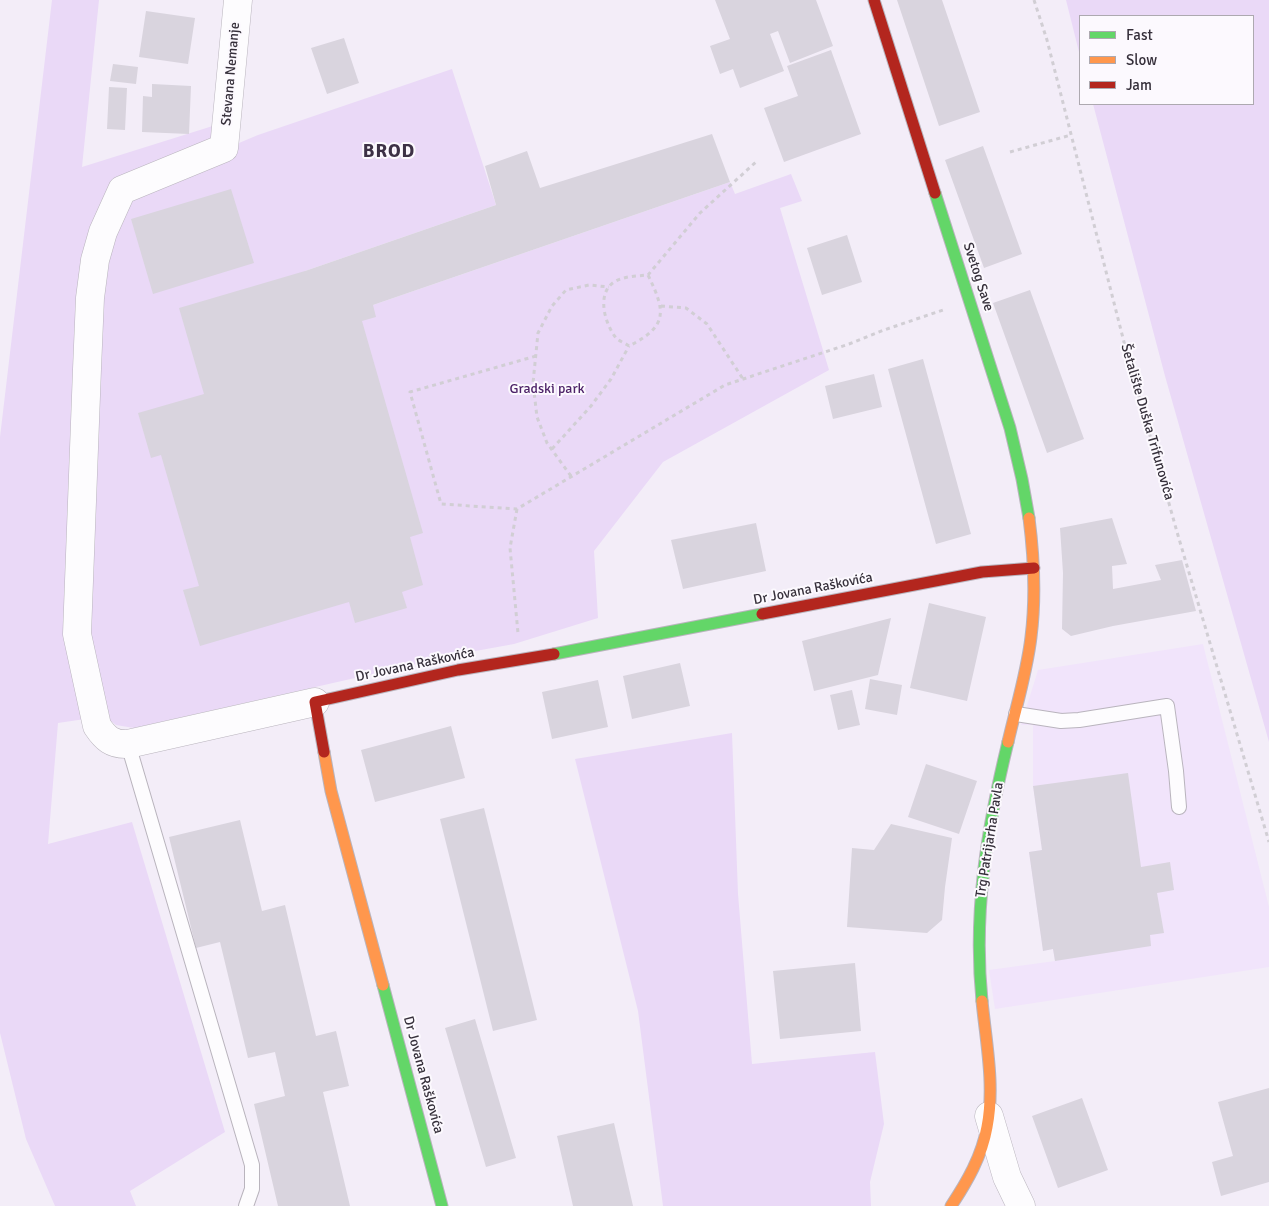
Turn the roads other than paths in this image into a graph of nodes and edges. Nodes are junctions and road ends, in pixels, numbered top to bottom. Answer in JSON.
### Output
{"nodes":[{"id":1,"x":238,"y":0,"type":"edge"},
{"id":2,"x":874,"y":0,"type":"edge"},
{"id":3,"x":1034,"y":568,"type":"junction"},
{"id":4,"x":315,"y":702,"type":"junction"},
{"id":5,"x":1016,"y":714,"type":"junction"},
{"id":6,"x":128,"y":744,"type":"junction"},
{"id":7,"x":1179,"y":807,"type":"dead end"},
{"id":8,"x":989,"y":1116,"type":"junction"},
{"id":9,"x":246,"y":1206,"type":"edge"},
{"id":10,"x":442,"y":1206,"type":"edge"},
{"id":11,"x":951,"y":1206,"type":"edge"},
{"id":12,"x":1021,"y":1206,"type":"edge"}],
"edges":[{"from":1,"to":6,"type":"street","name":"Stevana Nemanje"},
{"from":2,"to":3,"type":"street","name":"Svetog Save"},
{"from":3,"to":4,"type":"street","name":"Dr Jovana Raškovića"},
{"from":3,"to":5,"type":"street","name":"Trg Patrijarha Pavla"},
{"from":4,"to":6,"type":"street"},
{"from":4,"to":10,"type":"street","name":"Dr Jovana Raškovića"},
{"from":5,"to":7,"type":"lane"},
{"from":5,"to":8,"type":"street","name":"Trg Patrijarha Pavla"},
{"from":6,"to":9,"type":"lane"},
{"from":8,"to":11,"type":"street","name":"Trg Patrijarha Pavla"},
{"from":8,"to":12,"type":"street","name":"Trg Patrijarha Pavla"}]}
